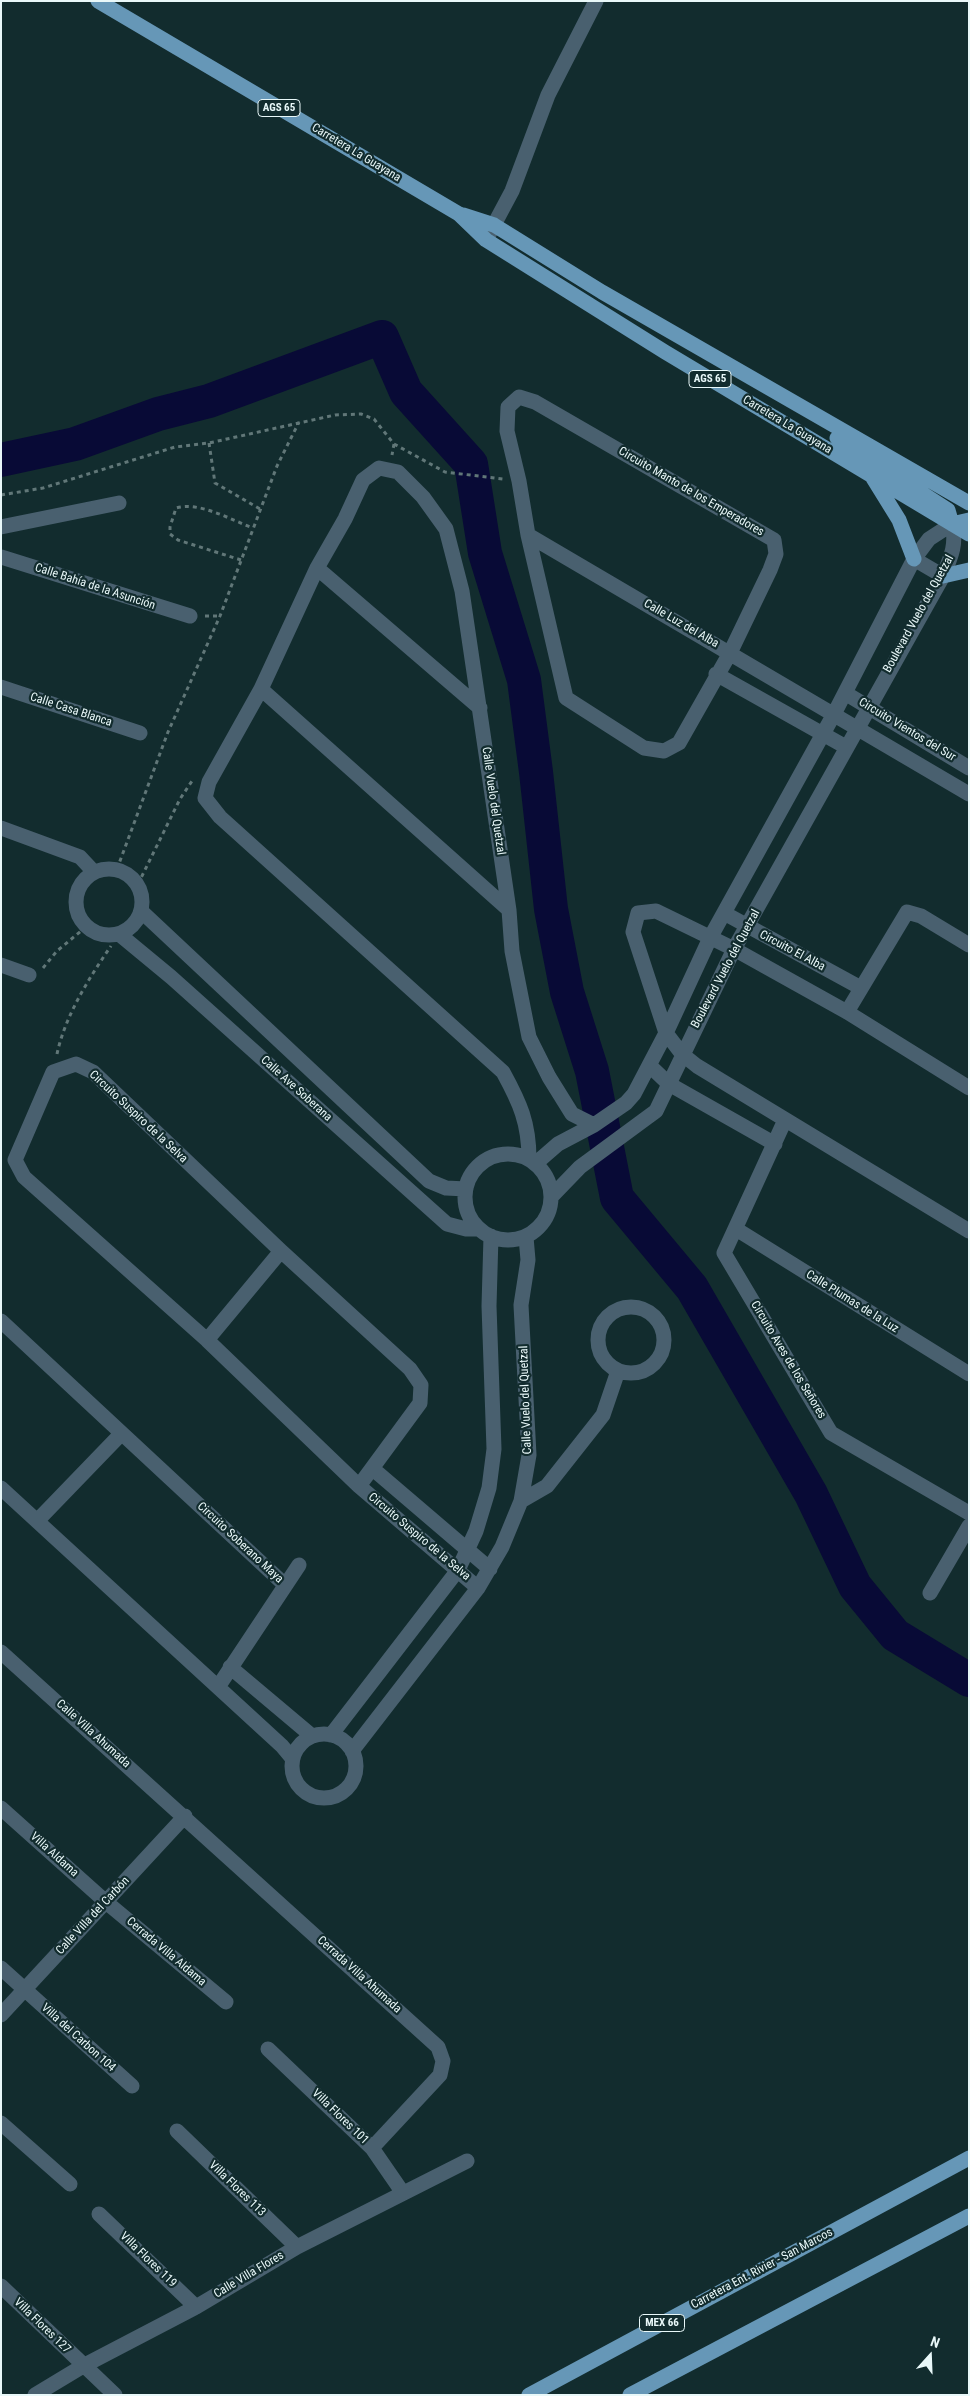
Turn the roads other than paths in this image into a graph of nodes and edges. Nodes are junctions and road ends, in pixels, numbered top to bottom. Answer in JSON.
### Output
{"nodes":[{"id":1,"x":98,"y":1,"type":"edge"},
{"id":2,"x":596,"y":1,"type":"edge"},
{"id":3,"x":459,"y":214,"type":"junction"},
{"id":4,"x":494,"y":225,"type":"junction"},
{"id":5,"x":486,"y":240,"type":"junction"},
{"id":6,"x":803,"y":407,"type":"junction"},
{"id":7,"x":873,"y":477,"type":"junction"},
{"id":8,"x":119,"y":503,"type":"dead end"},
{"id":9,"x":969,"y":503,"type":"edge"},
{"id":10,"x":969,"y":520,"type":"edge"},
{"id":11,"x":952,"y":524,"type":"junction"},
{"id":12,"x":1,"y":527,"type":"edge"},
{"id":13,"x":969,"y":534,"type":"edge"},
{"id":14,"x":528,"y":535,"type":"junction"},
{"id":15,"x":1,"y":557,"type":"edge"},
{"id":16,"x":914,"y":559,"type":"junction"},
{"id":17,"x":317,"y":568,"type":"junction"},
{"id":18,"x":969,"y":570,"type":"edge"},
{"id":19,"x":943,"y":576,"type":"junction"},
{"id":20,"x":190,"y":616,"type":"dead end"},
{"id":21,"x":730,"y":653,"type":"junction"},
{"id":22,"x":716,"y":674,"type":"junction"},
{"id":23,"x":1,"y":686,"type":"edge"},
{"id":24,"x":261,"y":689,"type":"junction"},
{"id":25,"x":845,"y":693,"type":"junction"},
{"id":26,"x":868,"y":707,"type":"junction"},
{"id":27,"x":480,"y":708,"type":"junction"},
{"id":28,"x":834,"y":714,"type":"junction"},
{"id":29,"x":856,"y":728,"type":"junction"},
{"id":30,"x":140,"y":732,"type":"dead end"},
{"id":31,"x":822,"y":733,"type":"junction"},
{"id":32,"x":846,"y":747,"type":"junction"},
{"id":33,"x":969,"y":768,"type":"edge"},
{"id":34,"x":968,"y":791,"type":"edge"},
{"id":35,"x":1,"y":828,"type":"edge"},
{"id":36,"x":94,"y":872,"type":"junction"},
{"id":37,"x":509,"y":910,"type":"junction"},
{"id":38,"x":141,"y":911,"type":"junction"},
{"id":39,"x":724,"y":913,"type":"junction"},
{"id":40,"x":748,"y":927,"type":"junction"},
{"id":41,"x":119,"y":934,"type":"junction"},
{"id":42,"x":710,"y":938,"type":"junction"},
{"id":43,"x":969,"y":945,"type":"edge"},
{"id":44,"x":734,"y":948,"type":"junction"},
{"id":45,"x":1,"y":965,"type":"edge"},
{"id":46,"x":29,"y":975,"type":"road end"},
{"id":47,"x":861,"y":988,"type":"junction"},
{"id":48,"x":847,"y":1012,"type":"junction"},
{"id":49,"x":666,"y":1033,"type":"junction"},
{"id":50,"x":682,"y":1054,"type":"junction"},
{"id":51,"x":650,"y":1066,"type":"junction"},
{"id":52,"x":669,"y":1084,"type":"junction"},
{"id":53,"x":969,"y":1088,"type":"edge"},
{"id":54,"x":785,"y":1120,"type":"junction"},
{"id":55,"x":594,"y":1125,"type":"junction"},
{"id":56,"x":775,"y":1144,"type":"junction"},
{"id":57,"x":532,"y":1161,"type":"junction"},
{"id":58,"x":466,"y":1189,"type":"junction"},
{"id":59,"x":552,"y":1196,"type":"junction"},
{"id":60,"x":736,"y":1230,"type":"junction"},
{"id":61,"x":969,"y":1231,"type":"edge"},
{"id":62,"x":485,"y":1232,"type":"junction"},
{"id":63,"x":526,"y":1237,"type":"junction"},
{"id":64,"x":281,"y":1252,"type":"junction"},
{"id":65,"x":1,"y":1322,"type":"edge"},
{"id":66,"x":207,"y":1340,"type":"junction"},
{"id":67,"x":618,"y":1371,"type":"junction"},
{"id":68,"x":969,"y":1374,"type":"edge"},
{"id":69,"x":121,"y":1434,"type":"junction"},
{"id":70,"x":373,"y":1468,"type":"junction"},
{"id":71,"x":359,"y":1486,"type":"junction"},
{"id":72,"x":1,"y":1488,"type":"edge"},
{"id":73,"x":521,"y":1500,"type":"junction"},
{"id":74,"x":969,"y":1513,"type":"edge"},
{"id":75,"x":37,"y":1521,"type":"junction"},
{"id":76,"x":969,"y":1526,"type":"edge"},
{"id":77,"x":468,"y":1552,"type":"junction"},
{"id":78,"x":299,"y":1565,"type":"dead end"},
{"id":79,"x":490,"y":1569,"type":"junction"},
{"id":80,"x":458,"y":1570,"type":"junction"},
{"id":81,"x":286,"y":1585,"type":"junction"},
{"id":82,"x":478,"y":1588,"type":"junction"},
{"id":83,"x":930,"y":1593,"type":"dead end"},
{"id":84,"x":1,"y":1652,"type":"edge"},
{"id":85,"x":230,"y":1667,"type":"junction"},
{"id":86,"x":218,"y":1686,"type":"junction"},
{"id":87,"x":331,"y":1735,"type":"junction"},
{"id":88,"x":312,"y":1736,"type":"junction"},
{"id":89,"x":352,"y":1751,"type":"junction"},
{"id":90,"x":292,"y":1758,"type":"junction"},
{"id":91,"x":1,"y":1808,"type":"edge"},
{"id":92,"x":185,"y":1816,"type":"junction"},
{"id":93,"x":106,"y":1902,"type":"junction"},
{"id":94,"x":1,"y":1968,"type":"edge"},
{"id":95,"x":24,"y":1990,"type":"junction"},
{"id":96,"x":226,"y":2002,"type":"dead end"},
{"id":97,"x":1,"y":2015,"type":"edge"},
{"id":98,"x":268,"y":2049,"type":"dead end"},
{"id":99,"x":132,"y":2086,"type":"dead end"},
{"id":100,"x":1,"y":2123,"type":"edge"},
{"id":101,"x":177,"y":2131,"type":"dead end"},
{"id":102,"x":372,"y":2148,"type":"junction"},
{"id":103,"x":969,"y":2158,"type":"edge"},
{"id":104,"x":467,"y":2161,"type":"dead end"},
{"id":105,"x":70,"y":2184,"type":"dead end"},
{"id":106,"x":403,"y":2193,"type":"junction"},
{"id":107,"x":99,"y":2214,"type":"dead end"},
{"id":108,"x":969,"y":2216,"type":"edge"},
{"id":109,"x":297,"y":2247,"type":"junction"},
{"id":110,"x":1,"y":2286,"type":"edge"},
{"id":111,"x":196,"y":2307,"type":"junction"},
{"id":112,"x":84,"y":2366,"type":"junction"},
{"id":113,"x":34,"y":2395,"type":"edge"},
{"id":114,"x":115,"y":2395,"type":"edge"},
{"id":115,"x":529,"y":2395,"type":"edge"},
{"id":116,"x":630,"y":2395,"type":"edge"}],
"edges":[{"from":1,"to":3,"type":"main road","name":"Carretera La Guayana","number":"AGS 65"},
{"from":2,"to":4,"type":"street"},
{"from":3,"to":4,"type":"main road","name":"Carretera La Guayana","number":"AGS 65"},
{"from":3,"to":5,"type":"main road","name":"Carretera La Guayana","number":"AGS 65"},
{"from":4,"to":5,"type":"street"},
{"from":4,"to":6,"type":"main road","name":"Carretera La Guayana","number":"AGS 65"},
{"from":5,"to":7,"type":"main road","name":"Carretera La Guayana","number":"AGS 65"},
{"from":6,"to":9,"type":"main road","name":"Carretera La Guayana","number":"AGS 65"},
{"from":6,"to":11,"type":"main road"},
{"from":7,"to":11,"type":"main road","name":"Carretera La Guayana","number":"AGS 65"},
{"from":7,"to":16,"type":"main road"},
{"from":8,"to":12,"type":"street"},
{"from":10,"to":11,"type":"main road"},
{"from":11,"to":13,"type":"main road","name":"Carretera La Guayana","number":"AGS 65"},
{"from":11,"to":16,"type":"street","name":"Boulevard Vuelo del Quetzal"},
{"from":11,"to":19,"type":"street","name":"Boulevard Vuelo del Quetzal"},
{"from":14,"to":21,"type":"street","name":"Calle Luz del Alba"},
{"from":14,"to":21,"type":"street","name":"Circuito Manto de los Emperadores"},
{"from":14,"to":22,"type":"street","name":"Circuito Manto de los Emperadores"},
{"from":15,"to":20,"type":"street","name":"Calle Bahía de la Asunción"},
{"from":16,"to":19,"type":"street"},
{"from":16,"to":25,"type":"street","name":"Boulevard Vuelo del Quetzal"},
{"from":17,"to":24,"type":"street"},
{"from":17,"to":27,"type":"street"},
{"from":17,"to":27,"type":"street","name":"Calle Vuelo del Quetzal"},
{"from":18,"to":19,"type":"main road"},
{"from":19,"to":26,"type":"street","name":"Boulevard Vuelo del Quetzal"},
{"from":21,"to":22,"type":"street","name":"Circuito Manto de los Emperadores"},
{"from":21,"to":28,"type":"street","name":"Calle Luz del Alba"},
{"from":22,"to":31,"type":"street"},
{"from":23,"to":30,"type":"street","name":"Calle Casa Blanca"},
{"from":24,"to":37,"type":"street"},
{"from":24,"to":57,"type":"street"},
{"from":25,"to":26,"type":"street","name":"Circuito Vientos del Sur"},
{"from":25,"to":28,"type":"street","name":"Boulevard Vuelo del Quetzal"},
{"from":26,"to":29,"type":"street","name":"Boulevard Vuelo del Quetzal"},
{"from":26,"to":33,"type":"street","name":"Circuito Vientos del Sur"},
{"from":27,"to":37,"type":"street","name":"Calle Vuelo del Quetzal"},
{"from":28,"to":29,"type":"street","name":"Calle Luz del Alba"},
{"from":28,"to":31,"type":"street","name":"Boulevard Vuelo del Quetzal"},
{"from":29,"to":32,"type":"street","name":"Boulevard Vuelo del Quetzal"},
{"from":29,"to":34,"type":"street","name":"Circuito Vientos del Sur"},
{"from":31,"to":32,"type":"street"},
{"from":31,"to":39,"type":"street","name":"Boulevard Vuelo del Quetzal"},
{"from":32,"to":40,"type":"street","name":"Boulevard Vuelo del Quetzal"},
{"from":35,"to":36,"type":"street"},
{"from":36,"to":38,"type":"street"},
{"from":36,"to":41,"type":"street"},
{"from":37,"to":55,"type":"street","name":"Calle Vuelo del Quetzal"},
{"from":38,"to":41,"type":"street"},
{"from":38,"to":58,"type":"street","name":"Calle Ave Soberana"},
{"from":39,"to":40,"type":"street","name":"Circuito El Alba"},
{"from":39,"to":42,"type":"street","name":"Boulevard Vuelo del Quetzal"},
{"from":40,"to":44,"type":"street","name":"Boulevard Vuelo del Quetzal"},
{"from":40,"to":47,"type":"street","name":"Circuito El Alba"},
{"from":41,"to":62,"type":"street","name":"Calle Ave Soberana"},
{"from":42,"to":44,"type":"street","name":"Circuito El Alba"},
{"from":42,"to":49,"type":"street","name":"Boulevard Vuelo del Quetzal"},
{"from":42,"to":49,"type":"street","name":"Circuito El Alba"},
{"from":43,"to":47,"type":"street"},
{"from":44,"to":48,"type":"street","name":"Circuito El Alba"},
{"from":44,"to":50,"type":"street","name":"Boulevard Vuelo del Quetzal"},
{"from":45,"to":46,"type":"street"},
{"from":47,"to":48,"type":"street"},
{"from":48,"to":53,"type":"street","name":"Circuito El Alba"},
{"from":49,"to":50,"type":"street"},
{"from":49,"to":51,"type":"street","name":"Boulevard Vuelo del Quetzal"},
{"from":50,"to":52,"type":"street","name":"Boulevard Vuelo del Quetzal"},
{"from":50,"to":54,"type":"street"},
{"from":51,"to":52,"type":"street"},
{"from":51,"to":55,"type":"street","name":"Boulevard Vuelo del Quetzal"},
{"from":52,"to":56,"type":"street"},
{"from":52,"to":59,"type":"street","name":"Boulevard Vuelo del Quetzal"},
{"from":54,"to":56,"type":"street","name":"Circuito Aves de los Señores"},
{"from":54,"to":61,"type":"street"},
{"from":55,"to":57,"type":"street","name":"Boulevard Vuelo del Quetzal"},
{"from":56,"to":60,"type":"street","name":"Circuito Aves de los Señores"},
{"from":57,"to":58,"type":"street"},
{"from":57,"to":59,"type":"street"},
{"from":58,"to":62,"type":"street"},
{"from":59,"to":63,"type":"street"},
{"from":60,"to":68,"type":"street","name":"Calle Plumas de la Luz"},
{"from":60,"to":74,"type":"street","name":"Circuito Aves de los Señores"},
{"from":62,"to":63,"type":"street"},
{"from":62,"to":77,"type":"street"},
{"from":63,"to":73,"type":"street","name":"Calle Vuelo del Quetzal"},
{"from":64,"to":66,"type":"street"},
{"from":64,"to":66,"type":"street","name":"Circuito Suspiro de la Selva"},
{"from":64,"to":70,"type":"street","name":"Circuito Suspiro de la Selva"},
{"from":65,"to":69,"type":"street","name":"Circuito Soberano Maya"},
{"from":66,"to":71,"type":"street","name":"Circuito Suspiro de la Selva"},
{"from":67,"to":67,"type":"street"},
{"from":67,"to":73,"type":"street"},
{"from":69,"to":75,"type":"street"},
{"from":69,"to":81,"type":"street","name":"Circuito Soberano Maya"},
{"from":70,"to":71,"type":"street","name":"Circuito Suspiro de la Selva"},
{"from":70,"to":77,"type":"street","name":"Circuito Suspiro de la Selva"},
{"from":71,"to":80,"type":"street","name":"Circuito Suspiro de la Selva"},
{"from":72,"to":75,"type":"street"},
{"from":73,"to":79,"type":"street","name":"Calle Vuelo del Quetzal"},
{"from":75,"to":86,"type":"street"},
{"from":76,"to":83,"type":"street"},
{"from":77,"to":79,"type":"street","name":"Circuito Suspiro de la Selva"},
{"from":77,"to":80,"type":"street"},
{"from":78,"to":81,"type":"street"},
{"from":79,"to":82,"type":"street","name":"Calle Vuelo del Quetzal"},
{"from":80,"to":82,"type":"street","name":"Circuito Suspiro de la Selva"},
{"from":80,"to":87,"type":"street"},
{"from":81,"to":85,"type":"street","name":"Circuito Soberano Maya"},
{"from":82,"to":89,"type":"street","name":"Calle Vuelo del Quetzal"},
{"from":84,"to":92,"type":"street","name":"Calle Villa Ahumada"},
{"from":85,"to":86,"type":"street","name":"Circuito Soberano Maya"},
{"from":85,"to":88,"type":"street"},
{"from":86,"to":90,"type":"street"},
{"from":87,"to":88,"type":"street"},
{"from":87,"to":89,"type":"street"},
{"from":88,"to":90,"type":"street"},
{"from":89,"to":90,"type":"street"},
{"from":91,"to":93,"type":"street","name":"Villa Aldama"},
{"from":92,"to":93,"type":"street","name":"Calle Villa del Carbón"},
{"from":92,"to":102,"type":"street","name":"Cerrada Villa Ahumada"},
{"from":93,"to":95,"type":"street","name":"Calle Villa del Carbón"},
{"from":93,"to":96,"type":"street","name":"Cerrada Villa Aldama"},
{"from":94,"to":95,"type":"street","name":"Villa del Carbon 104"},
{"from":95,"to":97,"type":"street","name":"Calle Villa del Carbón"},
{"from":95,"to":99,"type":"street","name":"Villa del Carbon 104"},
{"from":98,"to":102,"type":"street","name":"Villa Flores 101"},
{"from":100,"to":105,"type":"street"},
{"from":101,"to":109,"type":"street","name":"Villa Flores 113"},
{"from":102,"to":106,"type":"street","name":"Villa Flores 101"},
{"from":103,"to":115,"type":"main road","name":"Carretera Ent. Rivier - San Marcos","number":"MEX 66"},
{"from":104,"to":106,"type":"street","name":"Calle Villa Flores"},
{"from":106,"to":109,"type":"street","name":"Calle Villa Flores"},
{"from":107,"to":111,"type":"street","name":"Villa Flores 119"},
{"from":108,"to":116,"type":"main road"},
{"from":109,"to":111,"type":"street","name":"Calle Villa Flores"},
{"from":110,"to":112,"type":"street","name":"Villa Flores 127"},
{"from":111,"to":112,"type":"street","name":"Calle Villa Flores"},
{"from":112,"to":113,"type":"street","name":"Calle Villa Flores"},
{"from":112,"to":114,"type":"street","name":"Villa Flores 127"}]}
